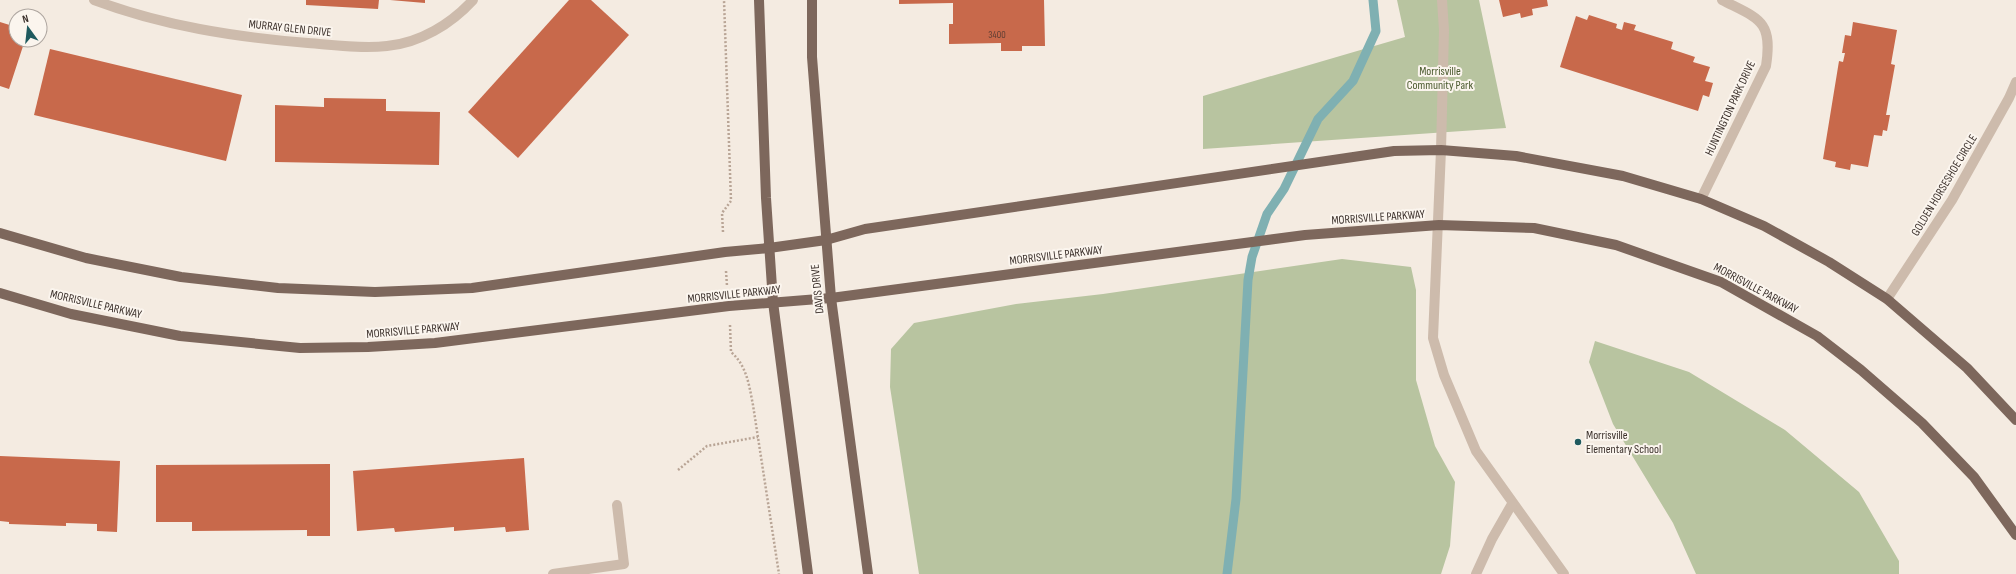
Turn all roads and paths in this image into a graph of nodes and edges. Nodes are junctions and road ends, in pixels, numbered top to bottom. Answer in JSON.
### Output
{"nodes":[{"id":1,"x":94,"y":0,"type":"edge"},
{"id":2,"x":473,"y":0,"type":"edge"},
{"id":3,"x":724,"y":0,"type":"edge"},
{"id":4,"x":759,"y":0,"type":"edge"},
{"id":5,"x":812,"y":0,"type":"edge"},
{"id":6,"x":1442,"y":0,"type":"edge"},
{"id":7,"x":1722,"y":0,"type":"edge"},
{"id":8,"x":2016,"y":82,"type":"edge"},
{"id":9,"x":1441,"y":150,"type":"junction"},
{"id":10,"x":1701,"y":199,"type":"junction"},
{"id":11,"x":1439,"y":225,"type":"junction"},
{"id":12,"x":0,"y":233,"type":"edge"},
{"id":13,"x":826,"y":240,"type":"junction"},
{"id":14,"x":769,"y":248,"type":"junction"},
{"id":15,"x":725,"y":252,"type":"junction"},
{"id":16,"x":0,"y":293,"type":"edge"},
{"id":17,"x":830,"y":298,"type":"junction"},
{"id":18,"x":1887,"y":299,"type":"junction"},
{"id":19,"x":772,"y":302,"type":"junction"},
{"id":20,"x":729,"y":306,"type":"junction"},
{"id":21,"x":2016,"y":420,"type":"edge"},
{"id":22,"x":758,"y":437,"type":"junction"},
{"id":23,"x":678,"y":470,"type":"dead end"},
{"id":24,"x":1512,"y":504,"type":"junction"},
{"id":25,"x":617,"y":505,"type":"dead end"},
{"id":26,"x":2016,"y":535,"type":"edge"},
{"id":27,"x":553,"y":574,"type":"edge"},
{"id":28,"x":779,"y":574,"type":"edge"},
{"id":29,"x":808,"y":574,"type":"edge"},
{"id":30,"x":868,"y":574,"type":"edge"},
{"id":31,"x":1476,"y":574,"type":"edge"},
{"id":32,"x":1564,"y":574,"type":"edge"}],
"edges":[{"from":1,"to":2,"type":"street","name":"MURRAY GLEN DRIVE"},
{"from":3,"to":15,"type":"path"},
{"from":4,"to":14,"type":"main road"},
{"from":5,"to":13,"type":"main road","name":"DAVIS DRIVE"},
{"from":6,"to":9,"type":"street"},
{"from":7,"to":10,"type":"street","name":"HUNTINGTON PARK DRIVE"},
{"from":8,"to":18,"type":"street","name":"GOLDEN HORSESHOE CIRCLE"},
{"from":9,"to":10,"type":"main road"},
{"from":9,"to":11,"type":"street"},
{"from":9,"to":13,"type":"main road"},
{"from":10,"to":18,"type":"main road"},
{"from":11,"to":17,"type":"main road","name":"MORRISVILLE PARKWAY"},
{"from":11,"to":24,"type":"street"},
{"from":11,"to":26,"type":"main road","name":"MORRISVILLE PARKWAY"},
{"from":12,"to":15,"type":"main road"},
{"from":13,"to":14,"type":"main road"},
{"from":13,"to":17,"type":"main road","name":"DAVIS DRIVE"},
{"from":14,"to":15,"type":"main road"},
{"from":14,"to":19,"type":"main road"},
{"from":15,"to":20,"type":"path"},
{"from":16,"to":20,"type":"main road","name":"MORRISVILLE PARKWAY"},
{"from":17,"to":19,"type":"main road","name":"MORRISVILLE PARKWAY"},
{"from":17,"to":30,"type":"main road","name":"DAVIS DRIVE"},
{"from":18,"to":21,"type":"main road"},
{"from":19,"to":20,"type":"main road","name":"MORRISVILLE PARKWAY"},
{"from":19,"to":29,"type":"main road"},
{"from":20,"to":22,"type":"path"},
{"from":22,"to":23,"type":"path"},
{"from":22,"to":28,"type":"path"},
{"from":24,"to":31,"type":"street"},
{"from":24,"to":32,"type":"street"},
{"from":25,"to":27,"type":"street"}]}
